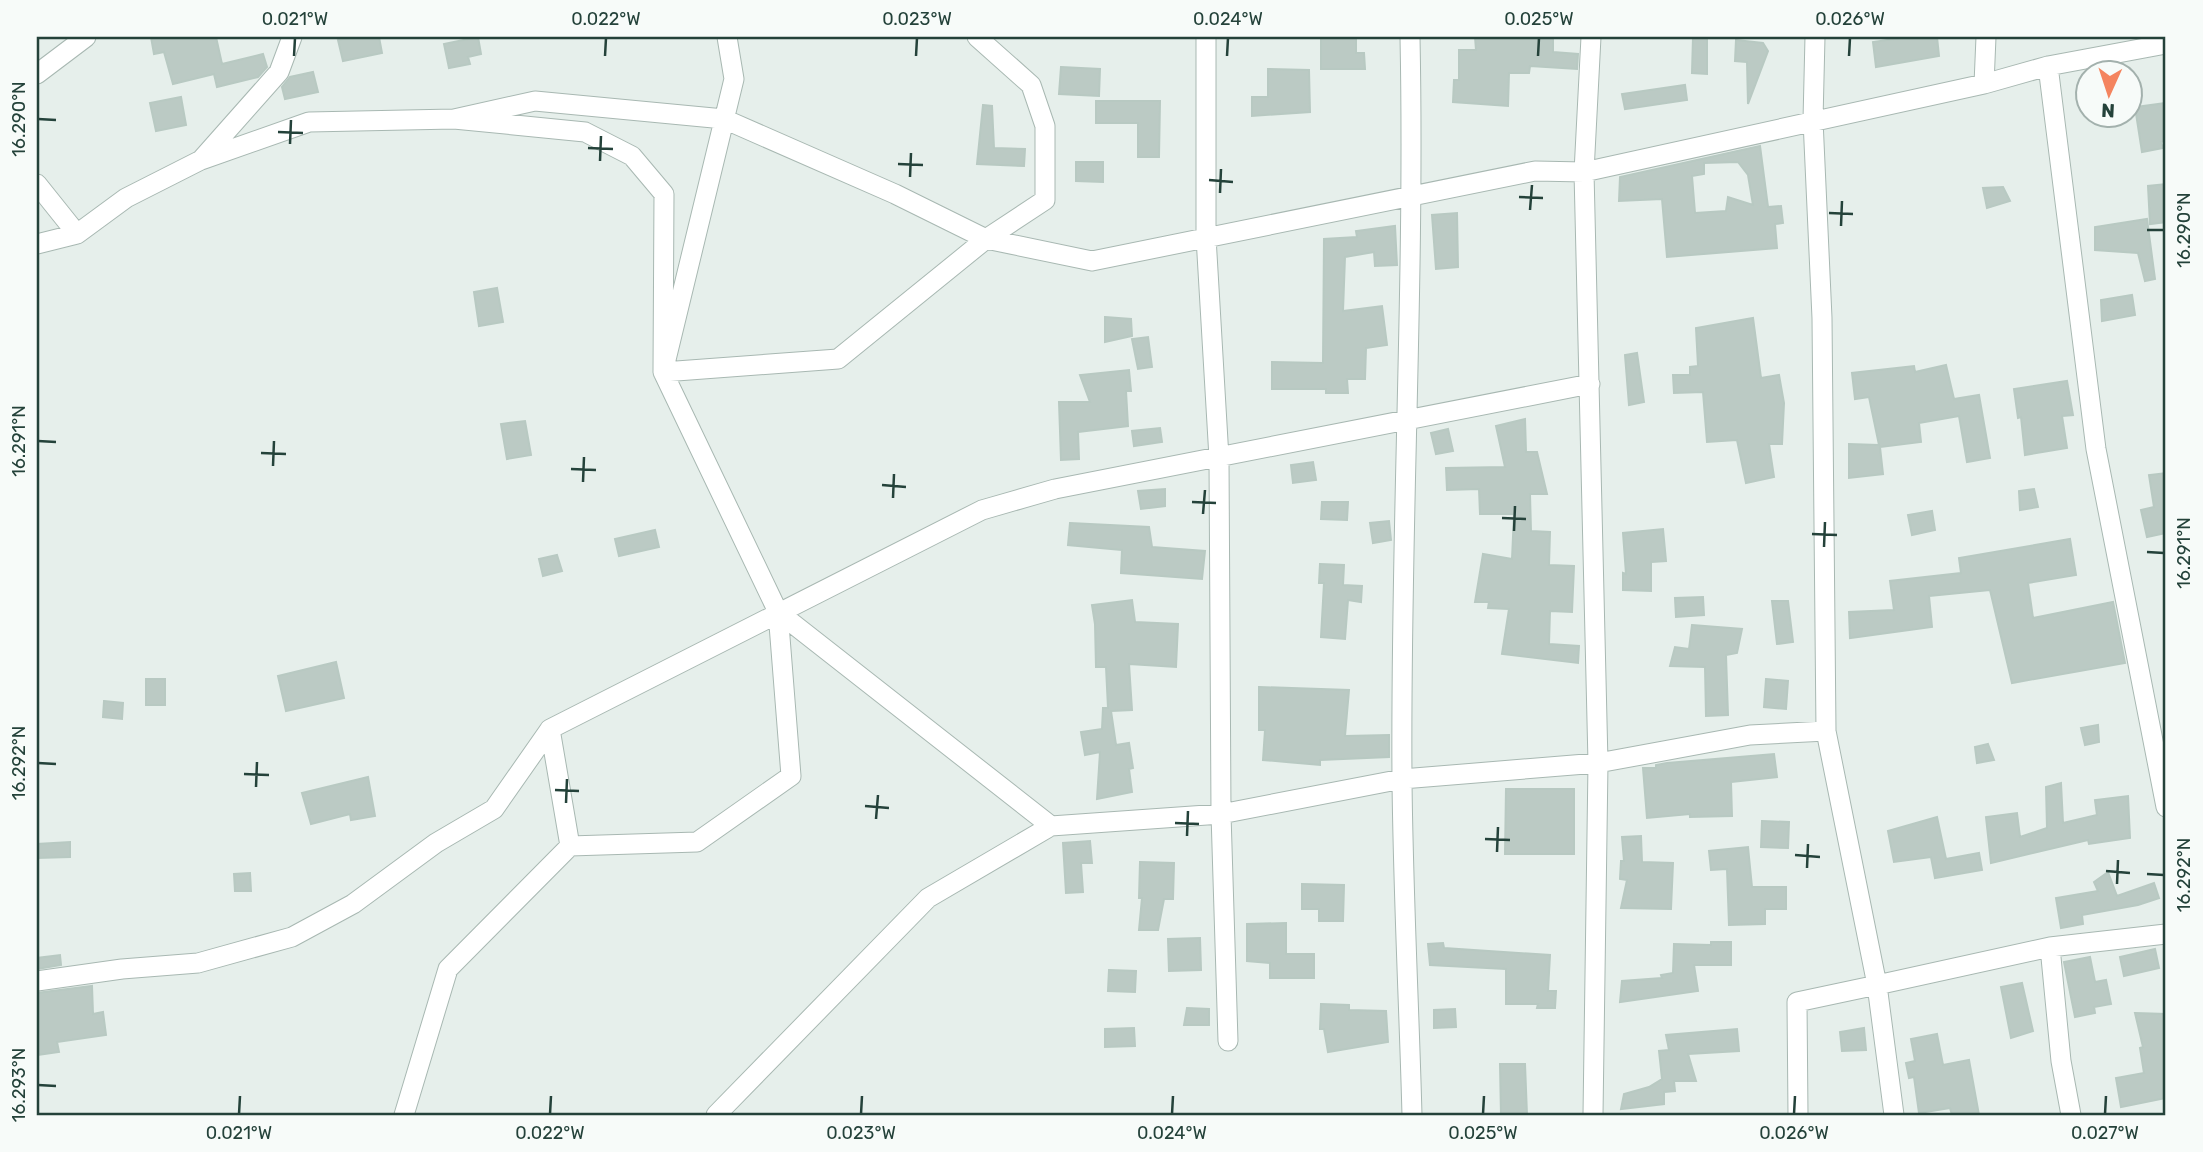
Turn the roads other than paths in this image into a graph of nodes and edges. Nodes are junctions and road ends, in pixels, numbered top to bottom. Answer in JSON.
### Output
{"nodes":[{"id":1,"x":86,"y":37,"type":"edge"},
{"id":2,"x":292,"y":37,"type":"edge"},
{"id":3,"x":977,"y":37,"type":"edge"},
{"id":4,"x":1206,"y":37,"type":"edge"},
{"id":5,"x":1410,"y":37,"type":"edge"},
{"id":6,"x":1591,"y":37,"type":"edge"},
{"id":7,"x":1815,"y":37,"type":"edge"},
{"id":8,"x":1986,"y":37,"type":"edge"},
{"id":9,"x":733,"y":43,"type":"edge"},
{"id":10,"x":2166,"y":44,"type":"edge"},
{"id":11,"x":2048,"y":66,"type":"junction"},
{"id":12,"x":37,"y":74,"type":"edge"},
{"id":13,"x":1984,"y":83,"type":"junction"},
{"id":14,"x":454,"y":119,"type":"junction"},
{"id":15,"x":724,"y":119,"type":"junction"},
{"id":16,"x":1813,"y":120,"type":"junction"},
{"id":17,"x":201,"y":160,"type":"junction"},
{"id":18,"x":1584,"y":172,"type":"junction"},
{"id":19,"x":37,"y":184,"type":"edge"},
{"id":20,"x":1413,"y":196,"type":"junction"},
{"id":21,"x":77,"y":234,"type":"junction"},
{"id":22,"x":1206,"y":237,"type":"junction"},
{"id":23,"x":986,"y":239,"type":"junction"},
{"id":24,"x":37,"y":244,"type":"edge"},
{"id":25,"x":663,"y":372,"type":"junction"},
{"id":26,"x":1590,"y":384,"type":"junction"},
{"id":27,"x":1406,"y":421,"type":"junction"},
{"id":28,"x":1219,"y":458,"type":"junction"},
{"id":29,"x":778,"y":612,"type":"junction"},
{"id":30,"x":550,"y":729,"type":"junction"},
{"id":31,"x":1826,"y":731,"type":"junction"},
{"id":32,"x":1598,"y":763,"type":"junction"},
{"id":33,"x":1402,"y":779,"type":"junction"},
{"id":34,"x":2166,"y":807,"type":"edge"},
{"id":35,"x":1221,"y":814,"type":"junction"},
{"id":36,"x":1051,"y":825,"type":"junction"},
{"id":37,"x":570,"y":846,"type":"junction"},
{"id":38,"x":2166,"y":934,"type":"edge"},
{"id":39,"x":2050,"y":947,"type":"junction"},
{"id":40,"x":37,"y":981,"type":"edge"},
{"id":41,"x":1877,"y":985,"type":"junction"},
{"id":42,"x":1228,"y":1041,"type":"dead end"},
{"id":43,"x":404,"y":1115,"type":"edge"},
{"id":44,"x":716,"y":1115,"type":"edge"},
{"id":45,"x":1412,"y":1115,"type":"edge"},
{"id":46,"x":1593,"y":1115,"type":"edge"},
{"id":47,"x":1798,"y":1115,"type":"edge"},
{"id":48,"x":1894,"y":1115,"type":"edge"},
{"id":49,"x":2071,"y":1115,"type":"edge"}],
"edges":[{"from":1,"to":12,"type":"street"},
{"from":2,"to":17,"type":"street"},
{"from":3,"to":23,"type":"street"},
{"from":4,"to":22,"type":"street"},
{"from":5,"to":20,"type":"street"},
{"from":6,"to":18,"type":"street"},
{"from":7,"to":16,"type":"street"},
{"from":8,"to":13,"type":"street"},
{"from":9,"to":15,"type":"street"},
{"from":10,"to":11,"type":"street"},
{"from":11,"to":13,"type":"street"},
{"from":11,"to":34,"type":"street"},
{"from":13,"to":16,"type":"street"},
{"from":14,"to":15,"type":"street"},
{"from":14,"to":17,"type":"street"},
{"from":14,"to":25,"type":"street"},
{"from":15,"to":23,"type":"street"},
{"from":15,"to":25,"type":"street"},
{"from":16,"to":18,"type":"street"},
{"from":16,"to":31,"type":"street"},
{"from":17,"to":21,"type":"street"},
{"from":18,"to":20,"type":"street"},
{"from":18,"to":26,"type":"street"},
{"from":19,"to":21,"type":"street"},
{"from":20,"to":22,"type":"street"},
{"from":20,"to":27,"type":"street"},
{"from":21,"to":24,"type":"street"},
{"from":22,"to":23,"type":"street"},
{"from":22,"to":28,"type":"street"},
{"from":23,"to":25,"type":"street"},
{"from":25,"to":29,"type":"street"},
{"from":26,"to":27,"type":"street"},
{"from":26,"to":32,"type":"street"},
{"from":27,"to":28,"type":"street"},
{"from":27,"to":33,"type":"street"},
{"from":28,"to":29,"type":"street"},
{"from":28,"to":35,"type":"street"},
{"from":29,"to":30,"type":"street"},
{"from":29,"to":36,"type":"street"},
{"from":29,"to":37,"type":"street"},
{"from":30,"to":37,"type":"street"},
{"from":30,"to":40,"type":"street"},
{"from":31,"to":32,"type":"street"},
{"from":31,"to":41,"type":"street"},
{"from":32,"to":33,"type":"street"},
{"from":32,"to":46,"type":"street"},
{"from":33,"to":35,"type":"street"},
{"from":33,"to":45,"type":"street"},
{"from":35,"to":36,"type":"street"},
{"from":35,"to":42,"type":"street"},
{"from":36,"to":44,"type":"street"},
{"from":37,"to":43,"type":"street"},
{"from":38,"to":39,"type":"street"},
{"from":39,"to":41,"type":"street"},
{"from":39,"to":49,"type":"street"},
{"from":41,"to":47,"type":"street"},
{"from":41,"to":48,"type":"street"}]}
